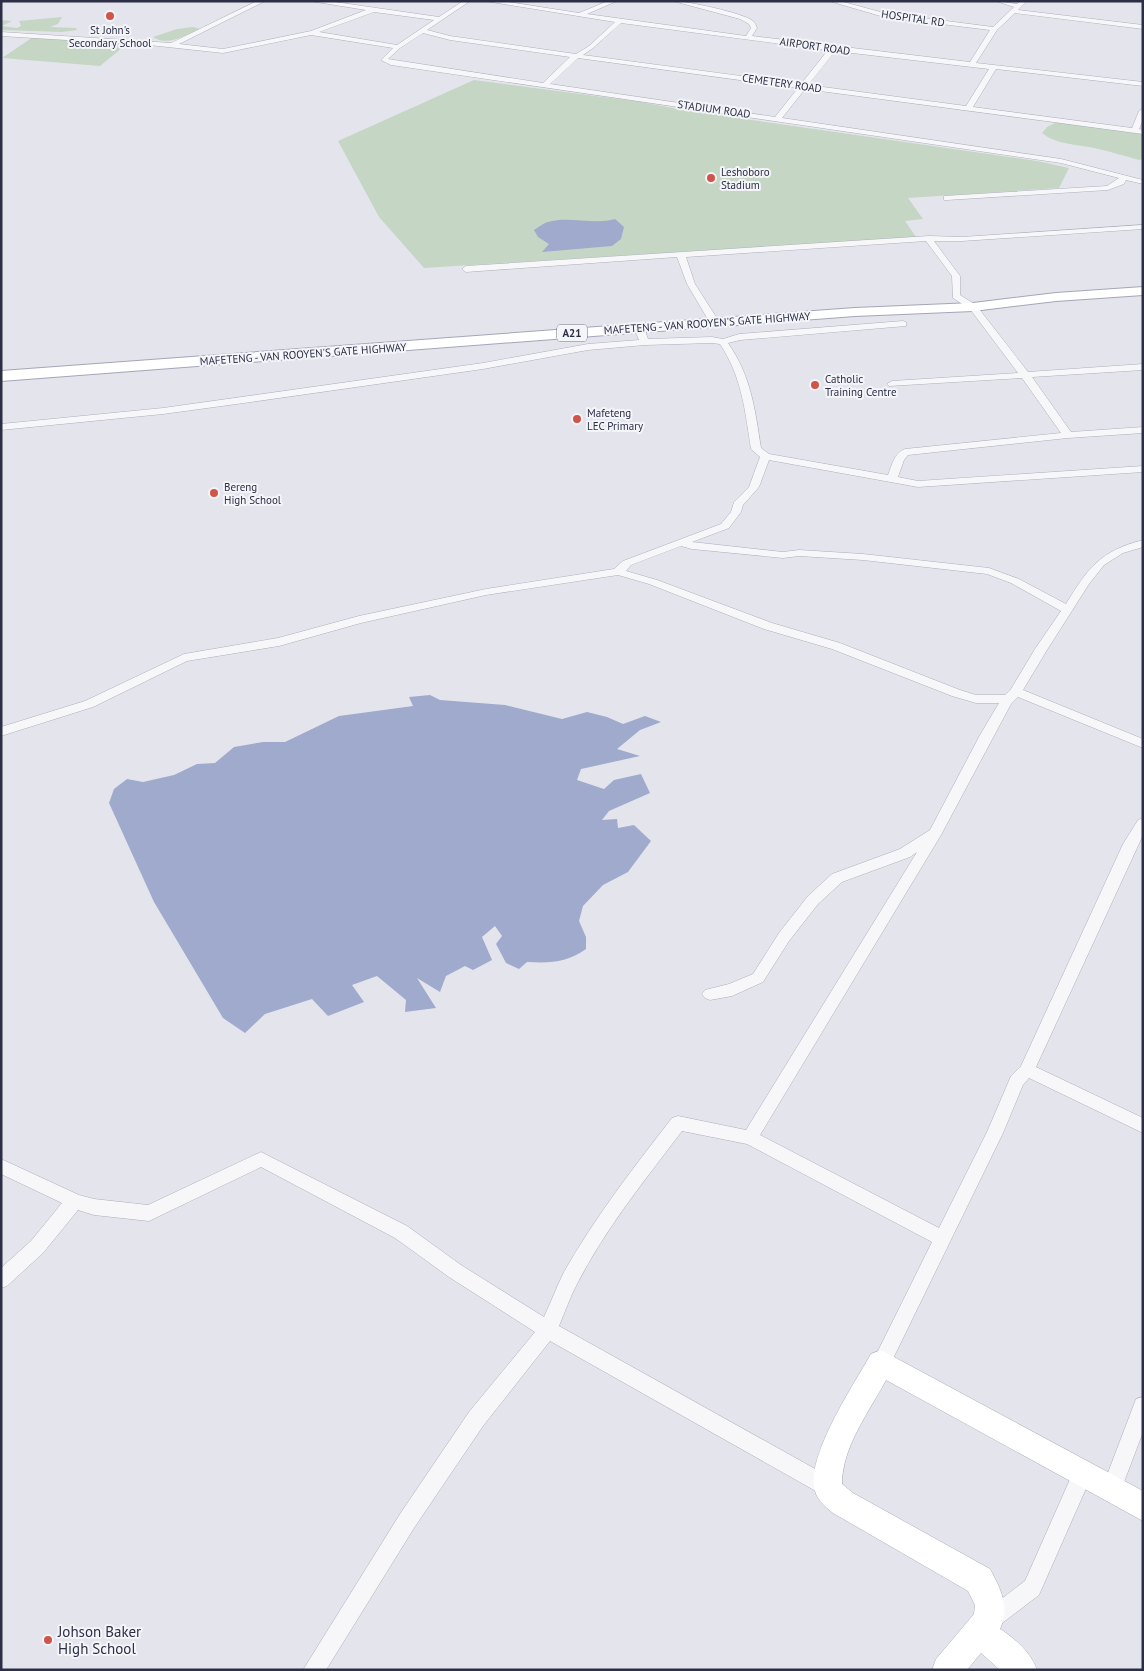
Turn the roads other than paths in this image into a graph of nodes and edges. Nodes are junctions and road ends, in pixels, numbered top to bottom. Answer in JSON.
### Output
{"nodes":[{"id":1,"x":262,"y":1,"type":"edge"},
{"id":2,"x":313,"y":1,"type":"edge"},
{"id":3,"x":467,"y":1,"type":"edge"},
{"id":4,"x":488,"y":1,"type":"edge"},
{"id":5,"x":614,"y":1,"type":"edge"},
{"id":6,"x":676,"y":1,"type":"edge"},
{"id":7,"x":832,"y":1,"type":"edge"},
{"id":8,"x":999,"y":1,"type":"edge"},
{"id":9,"x":1019,"y":6,"type":"edge"},
{"id":10,"x":374,"y":10,"type":"junction"},
{"id":11,"x":580,"y":15,"type":"junction"},
{"id":12,"x":440,"y":19,"type":"junction"},
{"id":13,"x":620,"y":21,"type":"junction"},
{"id":14,"x":1143,"y":27,"type":"edge"},
{"id":15,"x":994,"y":29,"type":"junction"},
{"id":16,"x":422,"y":31,"type":"junction"},
{"id":17,"x":312,"y":32,"type":"junction"},
{"id":18,"x":1,"y":34,"type":"edge"},
{"id":19,"x":748,"y":37,"type":"junction"},
{"id":20,"x":173,"y":45,"type":"junction"},
{"id":21,"x":398,"y":47,"type":"junction"},
{"id":22,"x":833,"y":49,"type":"junction"},
{"id":23,"x":577,"y":55,"type":"junction"},
{"id":24,"x":972,"y":65,"type":"junction"},
{"id":25,"x":993,"y":68,"type":"junction"},
{"id":26,"x":1143,"y":84,"type":"edge"},
{"id":27,"x":545,"y":85,"type":"junction"},
{"id":28,"x":802,"y":85,"type":"junction"},
{"id":29,"x":968,"y":109,"type":"junction"},
{"id":30,"x":1143,"y":111,"type":"edge"},
{"id":31,"x":777,"y":119,"type":"junction"},
{"id":32,"x":1139,"y":131,"type":"edge"},
{"id":33,"x":1124,"y":177,"type":"junction"},
{"id":34,"x":1143,"y":182,"type":"edge"},
{"id":35,"x":947,"y":198,"type":"dead end"},
{"id":36,"x":1143,"y":227,"type":"edge"},
{"id":37,"x":929,"y":238,"type":"junction"},
{"id":38,"x":681,"y":256,"type":"junction"},
{"id":39,"x":466,"y":270,"type":"dead end"},
{"id":40,"x":1143,"y":291,"type":"edge"},
{"id":41,"x":973,"y":307,"type":"junction"},
{"id":42,"x":814,"y":315,"type":"junction"},
{"id":43,"x":715,"y":323,"type":"junction"},
{"id":44,"x":903,"y":324,"type":"dead end"},
{"id":45,"x":822,"y":330,"type":"junction"},
{"id":46,"x":642,"y":335,"type":"junction"},
{"id":47,"x":723,"y":342,"type":"junction"},
{"id":48,"x":1143,"y":366,"type":"edge"},
{"id":49,"x":1025,"y":374,"type":"junction"},
{"id":50,"x":1,"y":376,"type":"edge"},
{"id":51,"x":892,"y":384,"type":"dead end"},
{"id":52,"x":1,"y":427,"type":"edge"},
{"id":53,"x":1143,"y":430,"type":"edge"},
{"id":54,"x":1068,"y":435,"type":"junction"},
{"id":55,"x":766,"y":456,"type":"junction"},
{"id":56,"x":1143,"y":469,"type":"edge"},
{"id":57,"x":892,"y":478,"type":"junction"},
{"id":58,"x":682,"y":543,"type":"junction"},
{"id":59,"x":1143,"y":544,"type":"edge"},
{"id":60,"x":618,"y":572,"type":"junction"},
{"id":61,"x":1068,"y":610,"type":"junction"},
{"id":62,"x":1011,"y":696,"type":"junction"},
{"id":63,"x":1,"y":732,"type":"edge"},
{"id":64,"x":1143,"y":744,"type":"edge"},
{"id":65,"x":1143,"y":823,"type":"edge"},
{"id":66,"x":936,"y":832,"type":"junction"},
{"id":67,"x":710,"y":994,"type":"dead end"},
{"id":68,"x":1027,"y":1070,"type":"junction"},
{"id":69,"x":1143,"y":1126,"type":"edge"},
{"id":70,"x":750,"y":1138,"type":"junction"},
{"id":71,"x":1,"y":1166,"type":"edge"},
{"id":72,"x":75,"y":1201,"type":"junction"},
{"id":73,"x":942,"y":1238,"type":"junction"},
{"id":74,"x":1,"y":1280,"type":"edge"},
{"id":75,"x":548,"y":1330,"type":"junction"},
{"id":76,"x":881,"y":1363,"type":"junction"},
{"id":77,"x":1143,"y":1406,"type":"edge"},
{"id":78,"x":1082,"y":1475,"type":"junction"},
{"id":79,"x":828,"y":1487,"type":"junction"},
{"id":80,"x":1111,"y":1491,"type":"junction"},
{"id":81,"x":1143,"y":1507,"type":"edge"},
{"id":82,"x":984,"y":1627,"type":"junction"},
{"id":83,"x":314,"y":1670,"type":"edge"},
{"id":84,"x":947,"y":1670,"type":"edge"},
{"id":85,"x":1022,"y":1670,"type":"edge"}],
"edges":[{"from":1,"to":20,"type":"street"},
{"from":2,"to":10,"type":"street"},
{"from":3,"to":12,"type":"street","name":"STADIUM ROAD"},
{"from":4,"to":11,"type":"street","name":"AIRPORT ROAD"},
{"from":5,"to":11,"type":"street"},
{"from":6,"to":19,"type":"street"},
{"from":7,"to":15,"type":"street","name":"HOSPITAL RD"},
{"from":8,"to":9,"type":"street"},
{"from":9,"to":14,"type":"street"},
{"from":9,"to":15,"type":"street"},
{"from":10,"to":12,"type":"street"},
{"from":10,"to":17,"type":"street"},
{"from":11,"to":13,"type":"street","name":"AIRPORT ROAD"},
{"from":12,"to":16,"type":"street","name":"STADIUM ROAD"},
{"from":13,"to":19,"type":"street","name":"AIRPORT ROAD"},
{"from":13,"to":23,"type":"street"},
{"from":15,"to":24,"type":"street"},
{"from":16,"to":21,"type":"street","name":"STADIUM ROAD"},
{"from":16,"to":23,"type":"street","name":"CEMETERY ROAD"},
{"from":17,"to":20,"type":"street"},
{"from":17,"to":21,"type":"street"},
{"from":18,"to":20,"type":"street"},
{"from":19,"to":22,"type":"street","name":"AIRPORT ROAD"},
{"from":21,"to":27,"type":"street","name":"STADIUM ROAD"},
{"from":22,"to":24,"type":"street","name":"AIRPORT ROAD"},
{"from":22,"to":28,"type":"street"},
{"from":23,"to":27,"type":"street"},
{"from":23,"to":28,"type":"street","name":"CEMETERY ROAD"},
{"from":24,"to":25,"type":"street","name":"AIRPORT ROAD"},
{"from":25,"to":26,"type":"street","name":"AIRPORT ROAD"},
{"from":25,"to":29,"type":"street"},
{"from":27,"to":31,"type":"street","name":"STADIUM ROAD"},
{"from":28,"to":29,"type":"street","name":"CEMETERY ROAD"},
{"from":28,"to":31,"type":"street"},
{"from":29,"to":32,"type":"street","name":"CEMETERY ROAD"},
{"from":30,"to":32,"type":"street"},
{"from":31,"to":33,"type":"street","name":"STADIUM ROAD"},
{"from":33,"to":34,"type":"street","name":"STADIUM ROAD"},
{"from":33,"to":35,"type":"street"},
{"from":36,"to":37,"type":"street"},
{"from":37,"to":38,"type":"street"},
{"from":37,"to":41,"type":"street"},
{"from":38,"to":39,"type":"street"},
{"from":38,"to":43,"type":"street"},
{"from":40,"to":41,"type":"main road","name":"MAFETENG - VAN ROOYEN'S GATE HIGHWAY","number":"A21"},
{"from":41,"to":42,"type":"main road","name":"MAFETENG - VAN ROOYEN'S GATE HIGHWAY","number":"A21"},
{"from":41,"to":49,"type":"street"},
{"from":42,"to":43,"type":"main road","name":"MAFETENG - VAN ROOYEN'S GATE HIGHWAY","number":"A21"},
{"from":42,"to":45,"type":"street"},
{"from":43,"to":46,"type":"main road","name":"MAFETENG - VAN ROOYEN'S GATE HIGHWAY","number":"A21"},
{"from":44,"to":45,"type":"street"},
{"from":45,"to":47,"type":"street"},
{"from":46,"to":47,"type":"street"},
{"from":46,"to":50,"type":"main road","name":"MAFETENG - VAN ROOYEN'S GATE HIGHWAY","number":"A21"},
{"from":46,"to":52,"type":"street"},
{"from":47,"to":55,"type":"street"},
{"from":48,"to":49,"type":"street"},
{"from":49,"to":51,"type":"street"},
{"from":49,"to":54,"type":"street"},
{"from":53,"to":54,"type":"street"},
{"from":54,"to":57,"type":"street"},
{"from":55,"to":57,"type":"street"},
{"from":55,"to":58,"type":"street"},
{"from":56,"to":57,"type":"street"},
{"from":58,"to":60,"type":"street"},
{"from":58,"to":61,"type":"street"},
{"from":59,"to":61,"type":"street"},
{"from":60,"to":62,"type":"street"},
{"from":60,"to":63,"type":"street"},
{"from":61,"to":62,"type":"street"},
{"from":62,"to":64,"type":"street"},
{"from":62,"to":66,"type":"street"},
{"from":65,"to":68,"type":"street"},
{"from":66,"to":67,"type":"street"},
{"from":66,"to":70,"type":"street"},
{"from":68,"to":69,"type":"street"},
{"from":68,"to":73,"type":"street"},
{"from":70,"to":73,"type":"street"},
{"from":70,"to":75,"type":"street"},
{"from":71,"to":72,"type":"street"},
{"from":72,"to":74,"type":"street"},
{"from":72,"to":75,"type":"street"},
{"from":73,"to":76,"type":"street"},
{"from":75,"to":79,"type":"street"},
{"from":75,"to":83,"type":"street"},
{"from":76,"to":78,"type":"street"},
{"from":76,"to":79,"type":"street"},
{"from":77,"to":80,"type":"street"},
{"from":78,"to":80,"type":"street"},
{"from":78,"to":82,"type":"street"},
{"from":79,"to":82,"type":"street"},
{"from":80,"to":81,"type":"street"},
{"from":82,"to":84,"type":"street"},
{"from":82,"to":85,"type":"street"}]}
